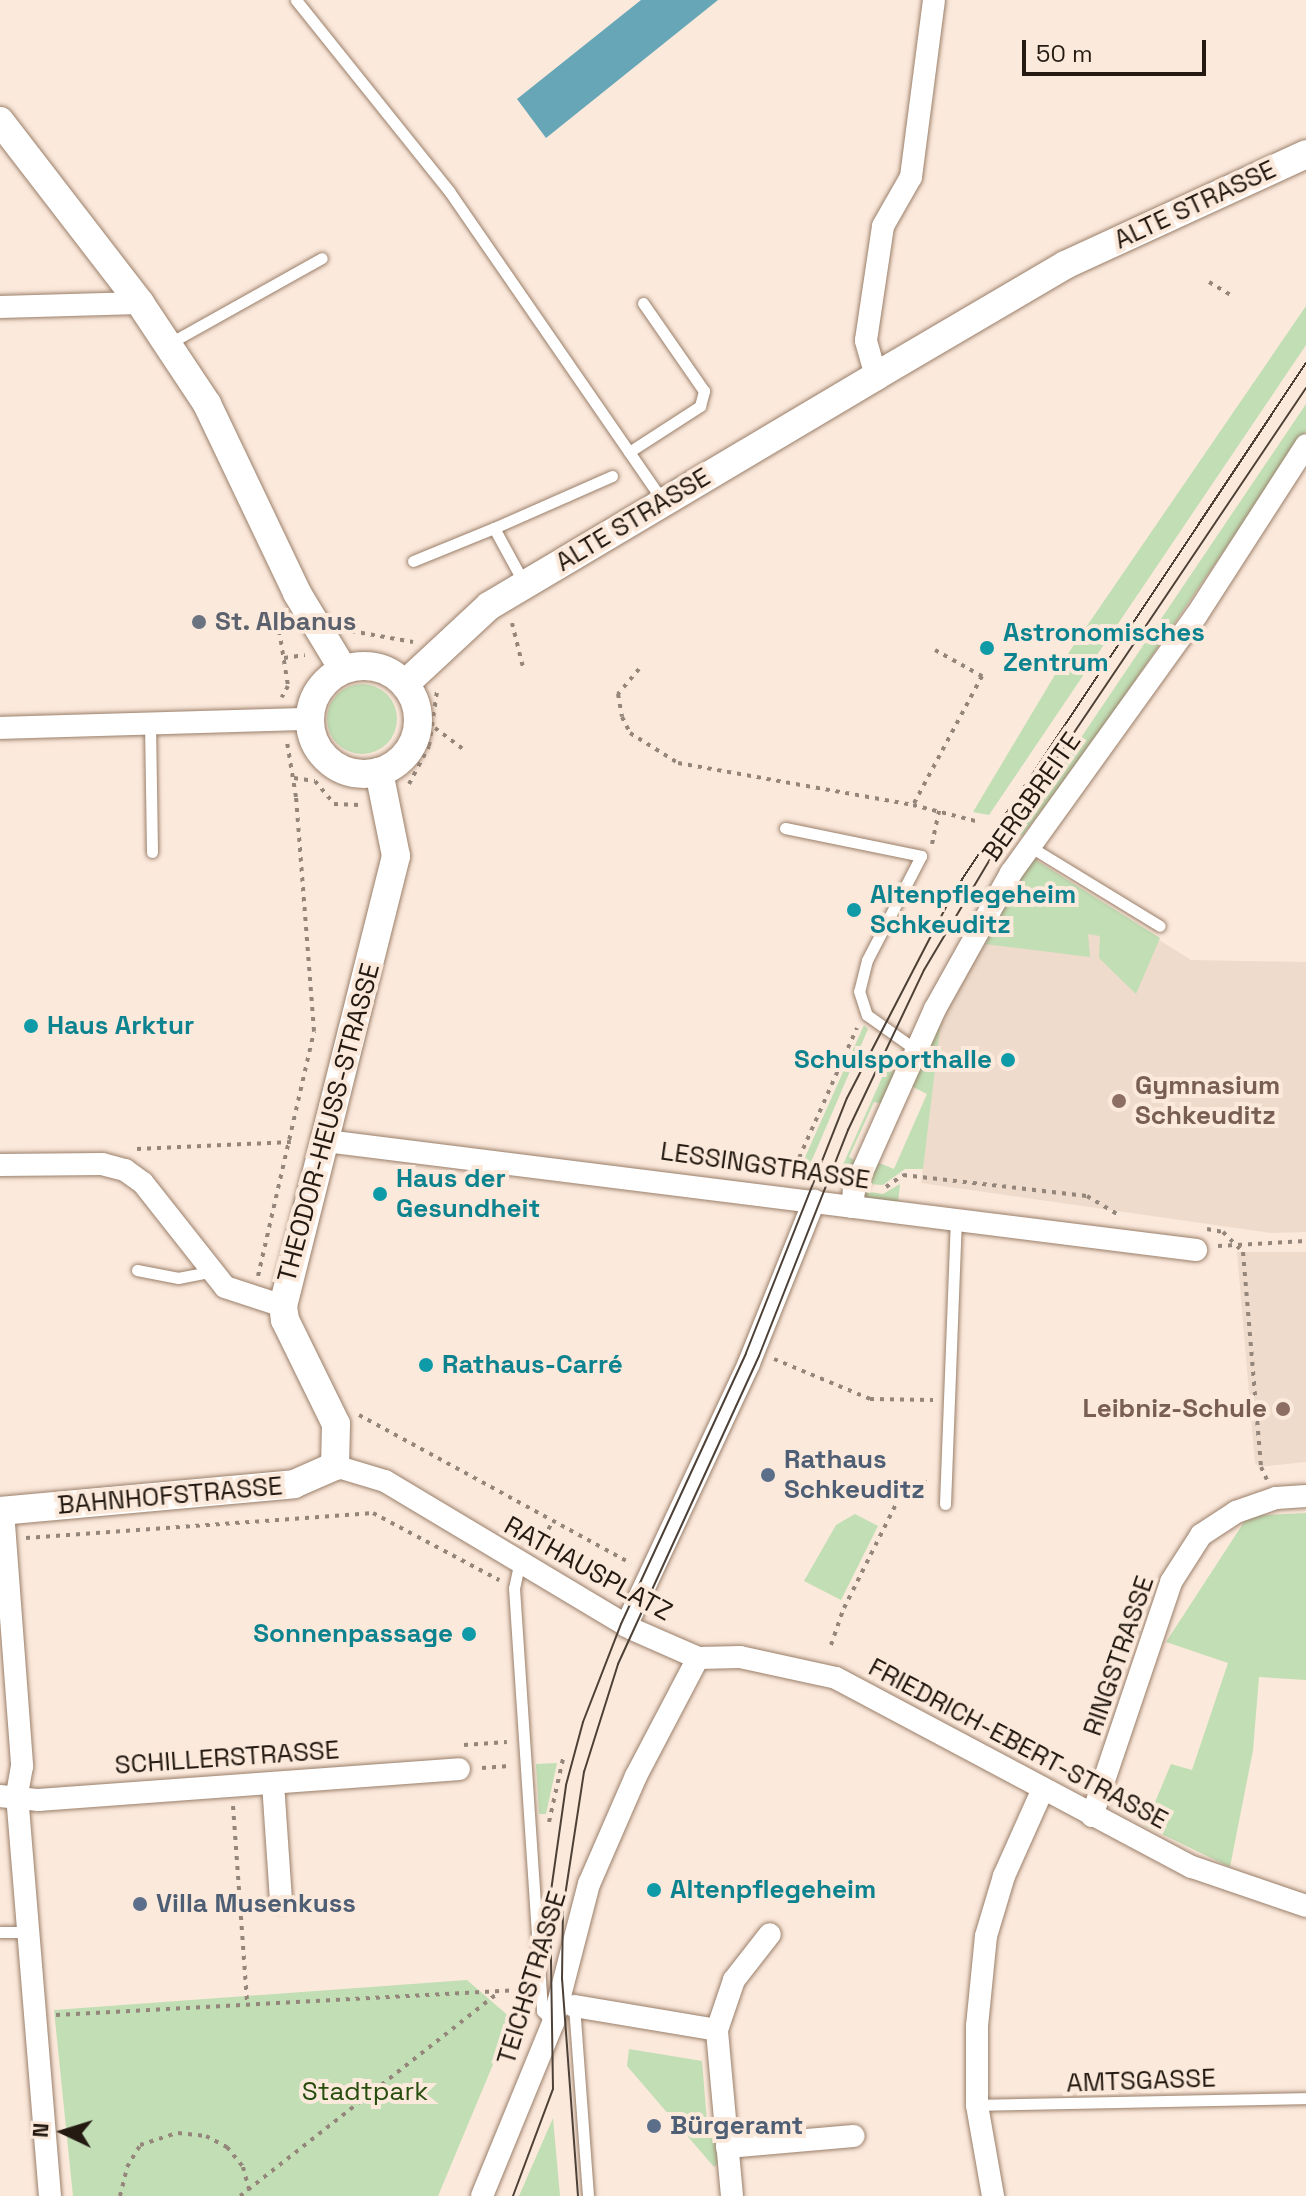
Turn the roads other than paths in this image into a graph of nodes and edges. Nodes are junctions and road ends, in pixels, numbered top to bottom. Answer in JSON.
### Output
{"nodes":[{"id":1,"x":296,"y":0,"type":"edge"},
{"id":2,"x":934,"y":0,"type":"edge"},
{"id":3,"x":0,"y":121,"type":"edge"},
{"id":4,"x":1306,"y":154,"type":"edge"},
{"id":5,"x":322,"y":258,"type":"dead end"},
{"id":6,"x":140,"y":303,"type":"junction"},
{"id":7,"x":643,"y":303,"type":"dead end"},
{"id":8,"x":0,"y":307,"type":"edge"},
{"id":9,"x":168,"y":344,"type":"junction"},
{"id":10,"x":876,"y":376,"type":"junction"},
{"id":11,"x":1306,"y":445,"type":"edge"},
{"id":12,"x":629,"y":452,"type":"junction"},
{"id":13,"x":612,"y":476,"type":"dead end"},
{"id":14,"x":664,"y":503,"type":"junction"},
{"id":15,"x":494,"y":528,"type":"junction"},
{"id":16,"x":413,"y":561,"type":"dead end"},
{"id":17,"x":515,"y":590,"type":"junction"},
{"id":18,"x":343,"y":669,"type":"junction"},
{"id":19,"x":405,"y":684,"type":"junction"},
{"id":20,"x":309,"y":719,"type":"junction"},
{"id":21,"x":150,"y":723,"type":"junction"},
{"id":22,"x":0,"y":728,"type":"edge"},
{"id":23,"x":379,"y":772,"type":"junction"},
{"id":24,"x":785,"y":828,"type":"dead end"},
{"id":25,"x":1029,"y":845,"type":"junction"},
{"id":26,"x":152,"y":852,"type":"dead end"},
{"id":27,"x":1160,"y":926,"type":"dead end"},
{"id":28,"x":916,"y":1050,"type":"junction"},
{"id":29,"x":326,"y":1141,"type":"junction"},
{"id":30,"x":0,"y":1165,"type":"edge"},
{"id":31,"x":853,"y":1198,"type":"junction"},
{"id":32,"x":814,"y":1201,"type":"junction"},
{"id":33,"x":956,"y":1219,"type":"junction"},
{"id":34,"x":1196,"y":1250,"type":"dead end"},
{"id":35,"x":137,"y":1270,"type":"dead end"},
{"id":36,"x":208,"y":1272,"type":"junction"},
{"id":37,"x":271,"y":1304,"type":"junction"},
{"id":38,"x":335,"y":1466,"type":"junction"},
{"id":39,"x":1306,"y":1496,"type":"edge"},
{"id":40,"x":945,"y":1504,"type":"dead end"},
{"id":41,"x":2,"y":1511,"type":"edge"},
{"id":42,"x":526,"y":1560,"type":"junction"},
{"id":43,"x":626,"y":1626,"type":"junction"},
{"id":44,"x":698,"y":1658,"type":"junction"},
{"id":45,"x":459,"y":1769,"type":"dead end"},
{"id":46,"x":273,"y":1783,"type":"junction"},
{"id":47,"x":1042,"y":1791,"type":"junction"},
{"id":48,"x":8,"y":1796,"type":"edge"},
{"id":49,"x":1092,"y":1816,"type":"junction"},
{"id":50,"x":281,"y":1901,"type":"dead end"},
{"id":51,"x":1306,"y":1906,"type":"edge"},
{"id":52,"x":0,"y":1932,"type":"edge"},
{"id":53,"x":27,"y":1932,"type":"junction"},
{"id":54,"x":770,"y":1934,"type":"dead end"},
{"id":55,"x":559,"y":1994,"type":"junction"},
{"id":56,"x":717,"y":2030,"type":"junction"},
{"id":57,"x":1306,"y":2098,"type":"edge"},
{"id":58,"x":977,"y":2105,"type":"junction"},
{"id":59,"x":854,"y":2136,"type":"dead end"},
{"id":60,"x":727,"y":2147,"type":"junction"},
{"id":61,"x":50,"y":2196,"type":"edge"},
{"id":62,"x":482,"y":2196,"type":"edge"},
{"id":63,"x":588,"y":2196,"type":"edge"},
{"id":64,"x":732,"y":2196,"type":"edge"},
{"id":65,"x":993,"y":2196,"type":"edge"}],
"edges":[{"from":1,"to":12,"type":"lane"},
{"from":2,"to":10,"type":"street"},
{"from":3,"to":6,"type":"street"},
{"from":4,"to":10,"type":"street","name":"ALTE STRASSE"},
{"from":5,"to":9,"type":"lane"},
{"from":6,"to":8,"type":"street"},
{"from":6,"to":9,"type":"street"},
{"from":7,"to":12,"type":"lane"},
{"from":9,"to":18,"type":"street"},
{"from":10,"to":14,"type":"street","name":"ALTE STRASSE"},
{"from":11,"to":25,"type":"street","name":"BERGBREITE"},
{"from":12,"to":14,"type":"lane"},
{"from":13,"to":15,"type":"lane"},
{"from":14,"to":17,"type":"street","name":"ALTE STRASSE"},
{"from":15,"to":16,"type":"lane"},
{"from":15,"to":17,"type":"lane"},
{"from":17,"to":19,"type":"street","name":"ALTE STRASSE"},
{"from":18,"to":19,"type":"street"},
{"from":18,"to":20,"type":"street"},
{"from":19,"to":23,"type":"street"},
{"from":20,"to":21,"type":"street"},
{"from":20,"to":23,"type":"street"},
{"from":21,"to":22,"type":"street"},
{"from":21,"to":26,"type":"lane"},
{"from":23,"to":29,"type":"street","name":"THEODOR-HEUSS-STRASSE"},
{"from":24,"to":28,"type":"lane"},
{"from":25,"to":27,"type":"lane"},
{"from":25,"to":28,"type":"street","name":"BERGBREITE"},
{"from":28,"to":31,"type":"street","name":"BERGBREITE"},
{"from":29,"to":32,"type":"street","name":"LESSINGSTRASSE"},
{"from":29,"to":37,"type":"street","name":"THEODOR-HEUSS-STRASSE"},
{"from":30,"to":36,"type":"street"},
{"from":31,"to":32,"type":"street","name":"LESSINGSTRASSE"},
{"from":31,"to":33,"type":"street","name":"LESSINGSTRASSE"},
{"from":32,"to":43,"type":"street"},
{"from":33,"to":34,"type":"street","name":"LESSINGSTRASSE"},
{"from":33,"to":40,"type":"lane"},
{"from":35,"to":36,"type":"lane"},
{"from":36,"to":37,"type":"street"},
{"from":37,"to":38,"type":"street","name":"THEODOR-HEUSS-STRASSE"},
{"from":38,"to":41,"type":"street","name":"BAHNHOFSTRASSE"},
{"from":38,"to":42,"type":"street","name":"RATHAUSPLATZ"},
{"from":39,"to":49,"type":"street","name":"RINGSTRASSE"},
{"from":41,"to":48,"type":"street"},
{"from":42,"to":43,"type":"street","name":"RATHAUSPLATZ"},
{"from":42,"to":55,"type":"lane"},
{"from":43,"to":44,"type":"street","name":"RATHAUSPLATZ"},
{"from":44,"to":47,"type":"street","name":"FRIEDRICH-EBERT-STRASSE"},
{"from":44,"to":55,"type":"street","name":"TEICHSTRASSE"},
{"from":45,"to":46,"type":"street","name":"SCHILLERSTRASSE"},
{"from":46,"to":48,"type":"street","name":"SCHILLERSTRASSE"},
{"from":46,"to":50,"type":"street"},
{"from":47,"to":49,"type":"street","name":"FRIEDRICH-EBERT-STRASSE"},
{"from":47,"to":58,"type":"street"},
{"from":48,"to":53,"type":"street"},
{"from":49,"to":51,"type":"street","name":"FRIEDRICH-EBERT-STRASSE"},
{"from":52,"to":53,"type":"lane"},
{"from":53,"to":61,"type":"street"},
{"from":54,"to":56,"type":"street"},
{"from":55,"to":56,"type":"street"},
{"from":55,"to":62,"type":"street","name":"TEICHSTRASSE"},
{"from":55,"to":63,"type":"lane"},
{"from":56,"to":60,"type":"street"},
{"from":57,"to":58,"type":"lane","name":"AMTSGASSE"},
{"from":58,"to":65,"type":"street"},
{"from":59,"to":60,"type":"street"},
{"from":60,"to":64,"type":"street"}]}
